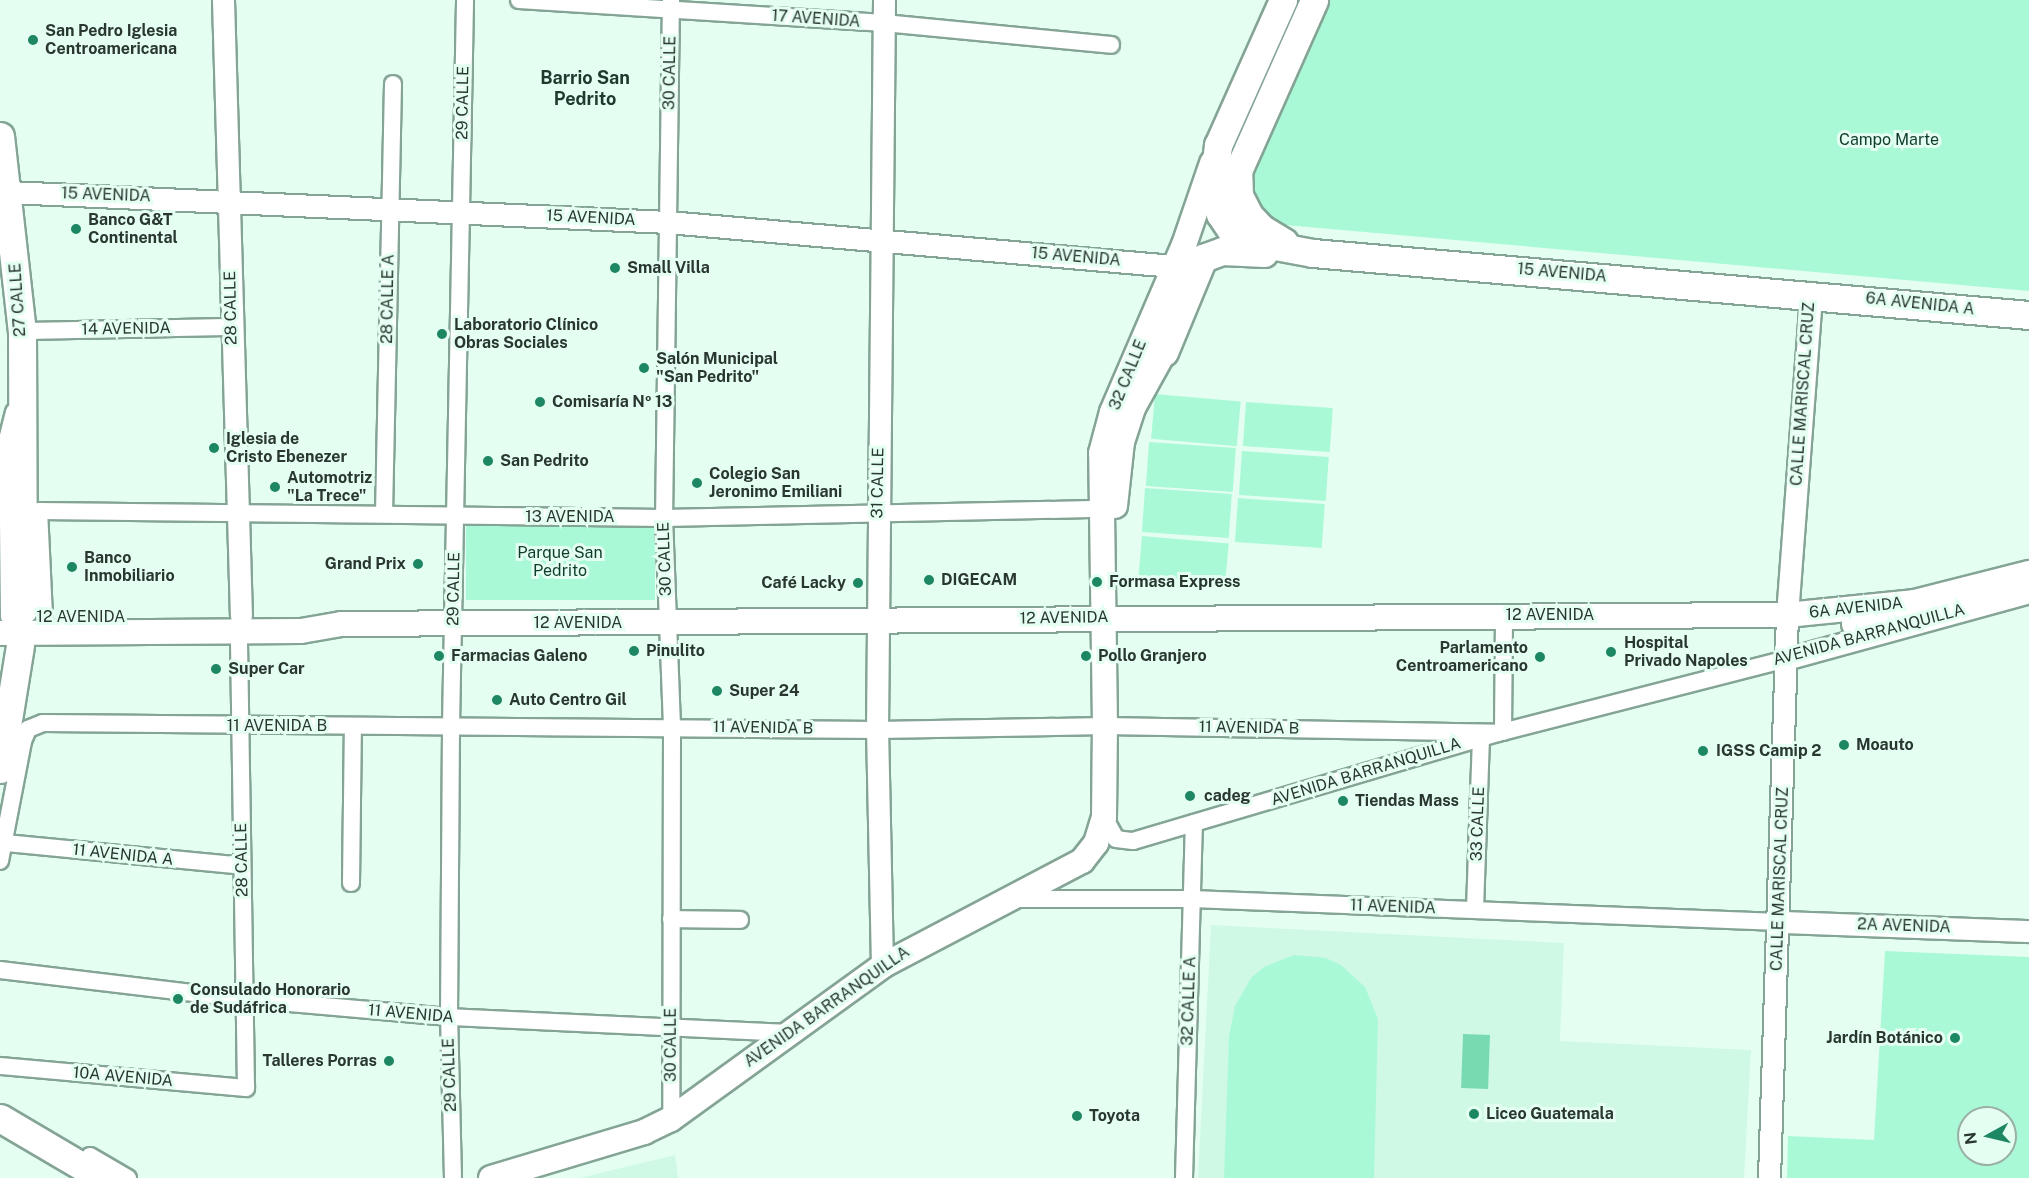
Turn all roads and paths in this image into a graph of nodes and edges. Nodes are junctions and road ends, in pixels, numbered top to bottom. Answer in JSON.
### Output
{"nodes":[{"id":1,"x":223,"y":0,"type":"edge"},
{"id":2,"x":465,"y":0,"type":"edge"},
{"id":3,"x":519,"y":0,"type":"edge"},
{"id":4,"x":884,"y":0,"type":"edge"},
{"id":5,"x":1283,"y":0,"type":"edge"},
{"id":6,"x":1314,"y":0,"type":"edge"},
{"id":7,"x":671,"y":5,"type":"edge"},
{"id":8,"x":884,"y":23,"type":"junction"},
{"id":9,"x":1111,"y":45,"type":"dead end"},
{"id":10,"x":393,"y":84,"type":"dead end"},
{"id":11,"x":0,"y":136,"type":"edge"},
{"id":12,"x":1218,"y":145,"type":"junction"},
{"id":13,"x":8,"y":192,"type":"junction"},
{"id":14,"x":228,"y":199,"type":"junction"},
{"id":15,"x":390,"y":207,"type":"junction"},
{"id":16,"x":461,"y":211,"type":"junction"},
{"id":17,"x":668,"y":222,"type":"junction"},
{"id":18,"x":881,"y":239,"type":"junction"},
{"id":19,"x":1313,"y":253,"type":"junction"},
{"id":20,"x":1179,"y":256,"type":"junction"},
{"id":21,"x":1811,"y":293,"type":"junction"},
{"id":22,"x":2023,"y":312,"type":"edge"},
{"id":23,"x":231,"y":327,"type":"junction"},
{"id":24,"x":21,"y":331,"type":"junction"},
{"id":25,"x":1164,"y":352,"type":"junction"},
{"id":26,"x":1101,"y":509,"type":"junction"},
{"id":27,"x":39,"y":511,"type":"joint"},
{"id":28,"x":877,"y":511,"type":"junction"},
{"id":29,"x":236,"y":512,"type":"junction"},
{"id":30,"x":384,"y":514,"type":"junction"},
{"id":31,"x":455,"y":517,"type":"junction"},
{"id":32,"x":664,"y":518,"type":"junction"},
{"id":33,"x":2029,"y":573,"type":"edge"},
{"id":34,"x":2029,"y":592,"type":"edge"},
{"id":35,"x":1504,"y":615,"type":"junction"},
{"id":36,"x":1787,"y":615,"type":"junction"},
{"id":37,"x":1104,"y":618,"type":"junction"},
{"id":38,"x":877,"y":620,"type":"junction"},
{"id":39,"x":668,"y":622,"type":"junction"},
{"id":40,"x":16,"y":624,"type":"edge"},
{"id":41,"x":240,"y":624,"type":"junction"},
{"id":42,"x":453,"y":624,"type":"junction"},
{"id":43,"x":1904,"y":624,"type":"junction"},
{"id":44,"x":1786,"y":659,"type":"junction"},
{"id":45,"x":451,"y":725,"type":"junction"},
{"id":46,"x":240,"y":726,"type":"junction"},
{"id":47,"x":353,"y":726,"type":"junction"},
{"id":48,"x":1106,"y":726,"type":"junction"},
{"id":49,"x":672,"y":727,"type":"junction"},
{"id":50,"x":877,"y":730,"type":"junction"},
{"id":51,"x":1501,"y":732,"type":"junction"},
{"id":52,"x":1481,"y":738,"type":"junction"},
{"id":53,"x":0,"y":769,"type":"edge"},
{"id":54,"x":1104,"y":817,"type":"junction"},
{"id":55,"x":1194,"y":823,"type":"junction"},
{"id":56,"x":5,"y":843,"type":"junction"},
{"id":57,"x":0,"y":861,"type":"edge"},
{"id":58,"x":242,"y":866,"type":"junction"},
{"id":59,"x":351,"y":883,"type":"dead end"},
{"id":60,"x":1007,"y":899,"type":"junction"},
{"id":61,"x":1192,"y":899,"type":"junction"},
{"id":62,"x":1475,"y":909,"type":"junction"},
{"id":63,"x":671,"y":919,"type":"junction"},
{"id":64,"x":740,"y":920,"type":"dead end"},
{"id":65,"x":1780,"y":922,"type":"junction"},
{"id":66,"x":2029,"y":931,"type":"edge"},
{"id":67,"x":882,"y":966,"type":"junction"},
{"id":68,"x":0,"y":970,"type":"edge"},
{"id":69,"x":244,"y":999,"type":"junction"},
{"id":70,"x":449,"y":1017,"type":"junction"},
{"id":71,"x":671,"y":1029,"type":"junction"},
{"id":72,"x":787,"y":1033,"type":"junction"},
{"id":73,"x":0,"y":1066,"type":"edge"},
{"id":74,"x":246,"y":1088,"type":"joint"},
{"id":75,"x":0,"y":1104,"type":"edge"},
{"id":76,"x":0,"y":1118,"type":"edge"},
{"id":77,"x":671,"y":1119,"type":"junction"},
{"id":78,"x":102,"y":1178,"type":"edge"},
{"id":79,"x":128,"y":1178,"type":"edge"},
{"id":80,"x":453,"y":1178,"type":"edge"},
{"id":81,"x":491,"y":1178,"type":"edge"},
{"id":82,"x":1184,"y":1178,"type":"edge"},
{"id":83,"x":1769,"y":1178,"type":"edge"}],
"edges":[{"from":1,"to":14,"type":"street","name":"28 CALLE"},
{"from":2,"to":16,"type":"street","name":"29 CALLE"},
{"from":3,"to":7,"type":"street","name":"17 AVENIDA"},
{"from":4,"to":8,"type":"street","name":"31 CALLE"},
{"from":5,"to":12,"type":"main road","name":"32 CALLE"},
{"from":6,"to":19,"type":"main road"},
{"from":7,"to":8,"type":"street","name":"17 AVENIDA"},
{"from":7,"to":17,"type":"street","name":"30 CALLE"},
{"from":8,"to":9,"type":"street","name":"17 AVENIDA"},
{"from":8,"to":18,"type":"street","name":"31 CALLE"},
{"from":10,"to":15,"type":"street","name":"28 CALLE A"},
{"from":11,"to":13,"type":"main road","name":"27 CALLE"},
{"from":12,"to":19,"type":"main road","name":"32 CALLE"},
{"from":12,"to":20,"type":"main road","name":"32 CALLE"},
{"from":13,"to":14,"type":"street","name":"15 AVENIDA"},
{"from":13,"to":24,"type":"main road","name":"27 CALLE"},
{"from":14,"to":15,"type":"street","name":"15 AVENIDA"},
{"from":14,"to":23,"type":"street","name":"28 CALLE"},
{"from":15,"to":16,"type":"street","name":"15 AVENIDA"},
{"from":15,"to":30,"type":"street","name":"28 CALLE A"},
{"from":16,"to":17,"type":"street","name":"15 AVENIDA"},
{"from":16,"to":31,"type":"street","name":"29 CALLE"},
{"from":17,"to":18,"type":"street","name":"15 AVENIDA"},
{"from":17,"to":32,"type":"street","name":"30 CALLE"},
{"from":18,"to":20,"type":"street","name":"15 AVENIDA"},
{"from":18,"to":28,"type":"street","name":"31 CALLE"},
{"from":19,"to":21,"type":"main road","name":"15 AVENIDA"},
{"from":19,"to":25,"type":"main road"},
{"from":20,"to":25,"type":"main road","name":"32 CALLE"},
{"from":20,"to":26,"type":"main road","name":"32 CALLE"},
{"from":21,"to":22,"type":"main road","name":"6A AVENIDA A"},
{"from":21,"to":36,"type":"street","name":"CALLE MARISCAL CRUZ"},
{"from":23,"to":24,"type":"street","name":"14 AVENIDA"},
{"from":23,"to":29,"type":"street","name":"28 CALLE"},
{"from":24,"to":40,"type":"main road","name":"27 CALLE"},
{"from":25,"to":37,"type":"main road","name":"32 CALLE"},
{"from":26,"to":28,"type":"street","name":"13 AVENIDA"},
{"from":26,"to":37,"type":"main road","name":"32 CALLE"},
{"from":27,"to":29,"type":"street","name":"13 AVENIDA"},
{"from":27,"to":40,"type":"street","name":"27 CALLE"},
{"from":28,"to":32,"type":"street","name":"13 AVENIDA"},
{"from":28,"to":38,"type":"street","name":"31 CALLE"},
{"from":29,"to":30,"type":"street","name":"13 AVENIDA"},
{"from":29,"to":41,"type":"street","name":"28 CALLE"},
{"from":30,"to":31,"type":"street","name":"13 AVENIDA"},
{"from":31,"to":32,"type":"street","name":"13 AVENIDA"},
{"from":31,"to":42,"type":"street","name":"29 CALLE"},
{"from":32,"to":39,"type":"street","name":"30 CALLE"},
{"from":33,"to":36,"type":"main road","name":"6A AVENIDA"},
{"from":34,"to":43,"type":"street","name":"AVENIDA BARRANQUILLA"},
{"from":35,"to":36,"type":"main road","name":"12 AVENIDA"},
{"from":35,"to":37,"type":"main road","name":"12 AVENIDA"},
{"from":35,"to":51,"type":"street"},
{"from":36,"to":43,"type":"main road"},
{"from":36,"to":44,"type":"street","name":"CALLE MARISCAL CRUZ"},
{"from":37,"to":38,"type":"main road","name":"12 AVENIDA"},
{"from":37,"to":48,"type":"main road","name":"32 CALLE"},
{"from":38,"to":39,"type":"main road","name":"12 AVENIDA"},
{"from":38,"to":50,"type":"street","name":"31 CALLE"},
{"from":39,"to":42,"type":"main road","name":"12 AVENIDA"},
{"from":39,"to":49,"type":"street","name":"30 CALLE"},
{"from":40,"to":41,"type":"main road","name":"12 AVENIDA"},
{"from":40,"to":41,"type":"main road","name":"12 AVENIDA"},
{"from":40,"to":53,"type":"main road","name":"27 CALLE"},
{"from":41,"to":42,"type":"main road","name":"12 AVENIDA"},
{"from":41,"to":46,"type":"street","name":"28 CALLE"},
{"from":42,"to":45,"type":"street","name":"29 CALLE"},
{"from":43,"to":44,"type":"street","name":"AVENIDA BARRANQUILLA"},
{"from":44,"to":51,"type":"street","name":"AVENIDA BARRANQUILLA"},
{"from":44,"to":65,"type":"street","name":"CALLE MARISCAL CRUZ"},
{"from":45,"to":47,"type":"street","name":"11 AVENIDA B"},
{"from":45,"to":49,"type":"street","name":"11 AVENIDA B"},
{"from":45,"to":70,"type":"street","name":"29 CALLE"},
{"from":46,"to":47,"type":"street","name":"11 AVENIDA B"},
{"from":46,"to":56,"type":"street","name":"11 AVENIDA B"},
{"from":46,"to":58,"type":"street","name":"28 CALLE"},
{"from":47,"to":59,"type":"street"},
{"from":48,"to":50,"type":"street","name":"11 AVENIDA B"},
{"from":48,"to":51,"type":"street","name":"11 AVENIDA B"},
{"from":48,"to":54,"type":"main road","name":"32 CALLE"},
{"from":49,"to":50,"type":"street","name":"11 AVENIDA B"},
{"from":49,"to":63,"type":"street","name":"30 CALLE"},
{"from":50,"to":67,"type":"street","name":"31 CALLE"},
{"from":51,"to":52,"type":"street","name":"AVENIDA BARRANQUILLA"},
{"from":52,"to":55,"type":"street","name":"AVENIDA BARRANQUILLA"},
{"from":52,"to":62,"type":"street","name":"33 CALLE"},
{"from":54,"to":55,"type":"street","name":"AVENIDA BARRANQUILLA"},
{"from":54,"to":60,"type":"main road","name":"AVENIDA BARRANQUILLA"},
{"from":55,"to":61,"type":"street","name":"32 CALLE A"},
{"from":56,"to":57,"type":"street"},
{"from":56,"to":58,"type":"street","name":"11 AVENIDA A"},
{"from":58,"to":69,"type":"street","name":"28 CALLE"},
{"from":60,"to":61,"type":"street","name":"11 AVENIDA"},
{"from":60,"to":67,"type":"main road","name":"AVENIDA BARRANQUILLA"},
{"from":61,"to":62,"type":"street","name":"11 AVENIDA"},
{"from":61,"to":82,"type":"street","name":"32 CALLE A"},
{"from":62,"to":65,"type":"street","name":"11 AVENIDA"},
{"from":63,"to":64,"type":"street"},
{"from":63,"to":71,"type":"street","name":"30 CALLE"},
{"from":65,"to":66,"type":"street","name":"2A AVENIDA"},
{"from":65,"to":83,"type":"street","name":"CALLE MARISCAL CRUZ"},
{"from":67,"to":72,"type":"main road","name":"AVENIDA BARRANQUILLA"},
{"from":68,"to":69,"type":"street","name":"11 AVENIDA"},
{"from":69,"to":70,"type":"street","name":"11 AVENIDA"},
{"from":69,"to":74,"type":"street","name":"28 CALLE"},
{"from":70,"to":71,"type":"street","name":"11 AVENIDA"},
{"from":70,"to":80,"type":"street","name":"29 CALLE"},
{"from":71,"to":72,"type":"street","name":"11 AVENIDA"},
{"from":71,"to":77,"type":"street","name":"30 CALLE"},
{"from":72,"to":77,"type":"main road","name":"AVENIDA BARRANQUILLA"},
{"from":73,"to":74,"type":"street","name":"10A AVENIDA"},
{"from":75,"to":79,"type":"street"},
{"from":76,"to":78,"type":"main road"},
{"from":77,"to":81,"type":"main road","name":"AVENIDA BARRANQUILLA"}]}
